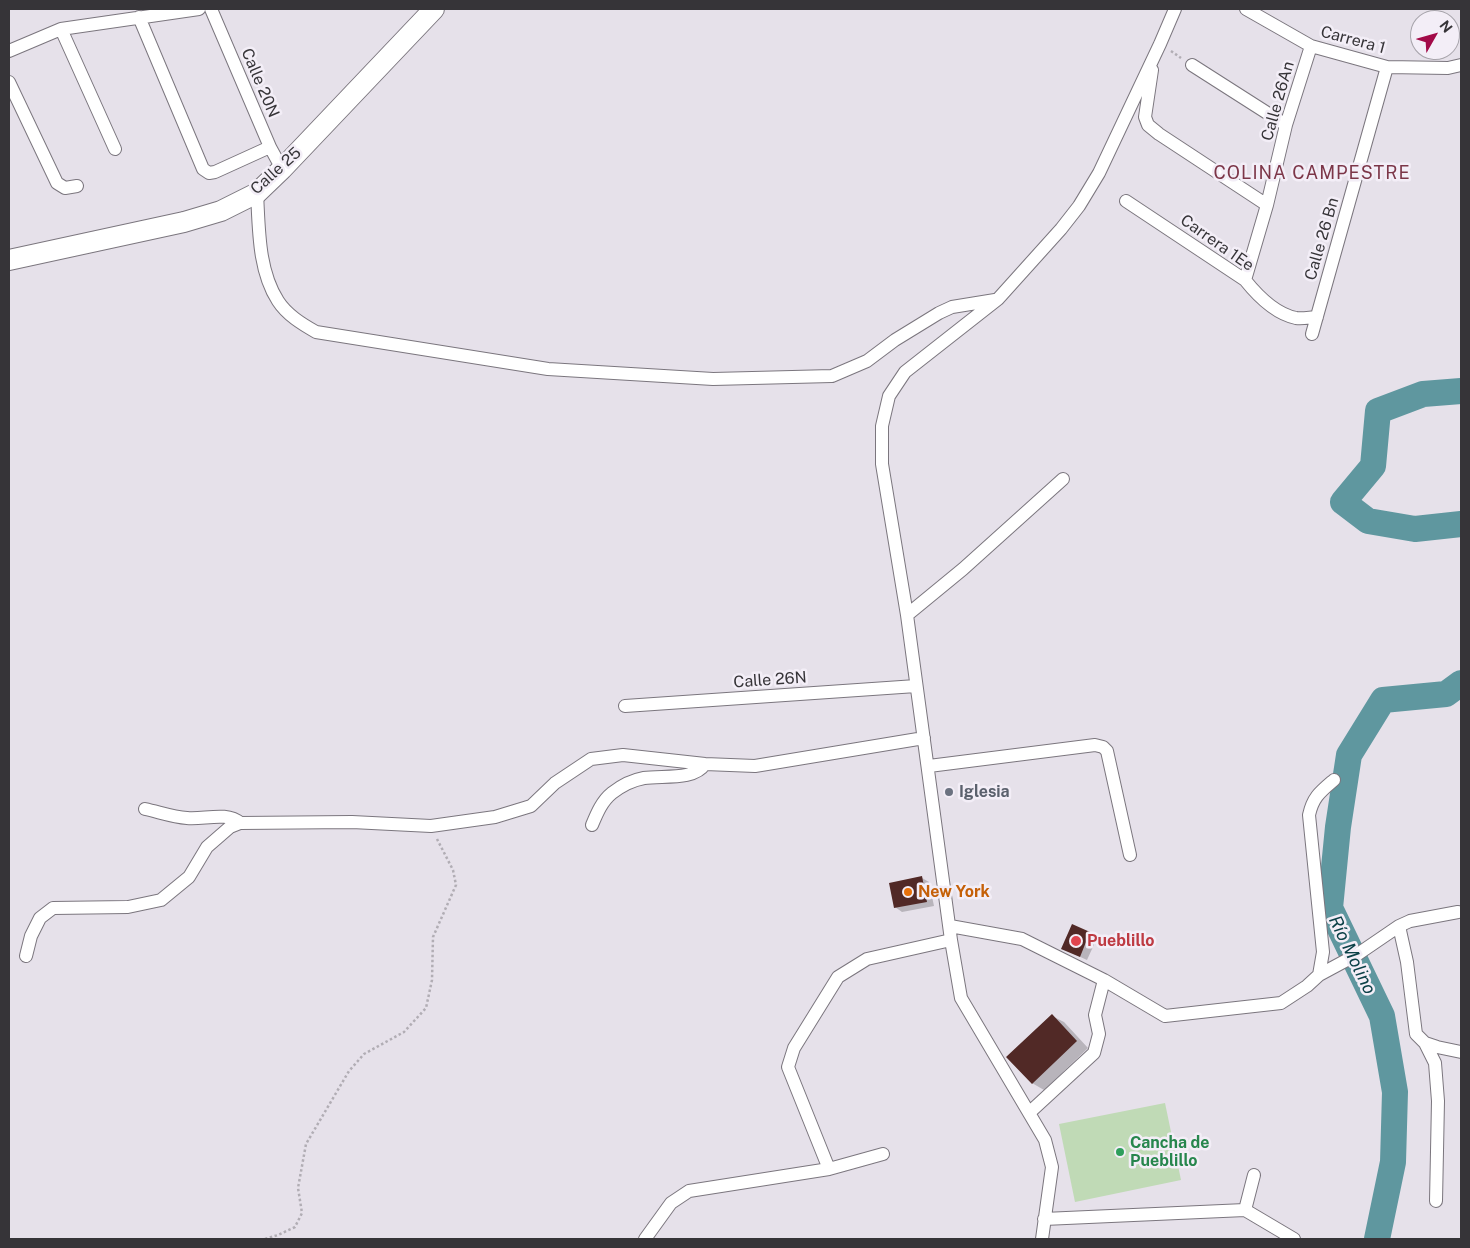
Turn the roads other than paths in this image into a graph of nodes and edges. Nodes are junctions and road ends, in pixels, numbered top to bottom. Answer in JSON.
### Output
{"nodes":[{"id":1,"x":199,"y":9,"type":"edge"},
{"id":2,"x":211,"y":9,"type":"edge"},
{"id":3,"x":434,"y":9,"type":"edge"},
{"id":4,"x":1175,"y":9,"type":"edge"},
{"id":5,"x":1246,"y":9,"type":"edge"},
{"id":6,"x":139,"y":18,"type":"junction"},
{"id":7,"x":61,"y":29,"type":"junction"},
{"id":8,"x":1311,"y":46,"type":"junction"},
{"id":9,"x":1157,"y":49,"type":"junction"},
{"id":10,"x":9,"y":51,"type":"edge"},
{"id":11,"x":1461,"y":65,"type":"edge"},
{"id":12,"x":1192,"y":66,"type":"road end"},
{"id":13,"x":1387,"y":67,"type":"junction"},
{"id":14,"x":9,"y":82,"type":"edge"},
{"id":15,"x":1286,"y":125,"type":"junction"},
{"id":16,"x":270,"y":147,"type":"junction"},
{"id":17,"x":115,"y":149,"type":"dead end"},
{"id":18,"x":282,"y":169,"type":"junction"},
{"id":19,"x":77,"y":186,"type":"dead end"},
{"id":20,"x":257,"y":192,"type":"junction"},
{"id":21,"x":1126,"y":201,"type":"dead end"},
{"id":22,"x":1267,"y":205,"type":"junction"},
{"id":23,"x":9,"y":260,"type":"edge"},
{"id":24,"x":1245,"y":280,"type":"junction"},
{"id":25,"x":998,"y":299,"type":"junction"},
{"id":26,"x":1317,"y":317,"type":"junction"},
{"id":27,"x":1312,"y":334,"type":"dead end"},
{"id":28,"x":1063,"y":479,"type":"dead end"},
{"id":29,"x":907,"y":615,"type":"junction"},
{"id":30,"x":916,"y":686,"type":"junction"},
{"id":31,"x":625,"y":706,"type":"dead end"},
{"id":32,"x":924,"y":738,"type":"junction"},
{"id":33,"x":706,"y":764,"type":"junction"},
{"id":34,"x":929,"y":766,"type":"junction"},
{"id":35,"x":1334,"y":780,"type":"dead end"},
{"id":36,"x":145,"y":810,"type":"dead end"},
{"id":37,"x":240,"y":823,"type":"junction"},
{"id":38,"x":592,"y":825,"type":"dead end"},
{"id":39,"x":1130,"y":855,"type":"dead end"},
{"id":40,"x":1458,"y":912,"type":"dead end"},
{"id":41,"x":950,"y":926,"type":"junction"},
{"id":42,"x":1399,"y":926,"type":"junction"},
{"id":43,"x":951,"y":940,"type":"junction"},
{"id":44,"x":26,"y":956,"type":"dead end"},
{"id":45,"x":1319,"y":975,"type":"junction"},
{"id":46,"x":1104,"y":980,"type":"junction"},
{"id":47,"x":1425,"y":1043,"type":"junction"},
{"id":48,"x":1461,"y":1052,"type":"edge"},
{"id":49,"x":1030,"y":1112,"type":"junction"},
{"id":50,"x":882,"y":1154,"type":"dead end"},
{"id":51,"x":829,"y":1169,"type":"junction"},
{"id":52,"x":1254,"y":1175,"type":"dead end"},
{"id":53,"x":1436,"y":1201,"type":"dead end"},
{"id":54,"x":1245,"y":1210,"type":"junction"},
{"id":55,"x":1044,"y":1219,"type":"junction"},
{"id":56,"x":645,"y":1239,"type":"edge"},
{"id":57,"x":1042,"y":1239,"type":"edge"},
{"id":58,"x":1294,"y":1239,"type":"edge"}],
"edges":[{"from":1,"to":6,"type":"street"},
{"from":2,"to":16,"type":"street","name":"Calle 20N"},
{"from":3,"to":18,"type":"main road","name":"Calle 25"},
{"from":4,"to":9,"type":"street"},
{"from":5,"to":8,"type":"street","name":"Carrera 1"},
{"from":6,"to":7,"type":"street"},
{"from":6,"to":16,"type":"street"},
{"from":7,"to":10,"type":"street"},
{"from":7,"to":17,"type":"street"},
{"from":8,"to":13,"type":"street","name":"Carrera 1"},
{"from":8,"to":15,"type":"street","name":"Calle 26An"},
{"from":9,"to":22,"type":"street"},
{"from":9,"to":25,"type":"street"},
{"from":11,"to":13,"type":"street","name":"Carrera 1"},
{"from":12,"to":15,"type":"street"},
{"from":13,"to":26,"type":"street","name":"Calle 26 Bn"},
{"from":14,"to":19,"type":"street"},
{"from":15,"to":22,"type":"street","name":"Calle 26An"},
{"from":16,"to":18,"type":"street","name":"Calle 20N"},
{"from":18,"to":20,"type":"main road","name":"Calle 25"},
{"from":20,"to":23,"type":"main road","name":"Calle 25"},
{"from":20,"to":25,"type":"street"},
{"from":21,"to":24,"type":"street","name":"Carrera 1Ee"},
{"from":22,"to":24,"type":"street","name":"Calle 26An"},
{"from":24,"to":26,"type":"street","name":"Carrera 1Ee"},
{"from":25,"to":29,"type":"street"},
{"from":26,"to":27,"type":"street","name":"Calle 26 Bn"},
{"from":28,"to":29,"type":"street"},
{"from":29,"to":30,"type":"street"},
{"from":30,"to":31,"type":"street","name":"Calle 26N"},
{"from":30,"to":32,"type":"street"},
{"from":32,"to":33,"type":"street"},
{"from":32,"to":34,"type":"street"},
{"from":33,"to":37,"type":"street"},
{"from":33,"to":38,"type":"street"},
{"from":34,"to":39,"type":"street"},
{"from":34,"to":41,"type":"street"},
{"from":35,"to":45,"type":"street"},
{"from":36,"to":37,"type":"street"},
{"from":37,"to":44,"type":"street"},
{"from":40,"to":42,"type":"street"},
{"from":41,"to":43,"type":"street"},
{"from":41,"to":46,"type":"street"},
{"from":42,"to":45,"type":"street"},
{"from":42,"to":47,"type":"street"},
{"from":43,"to":49,"type":"street"},
{"from":43,"to":51,"type":"street"},
{"from":45,"to":46,"type":"street"},
{"from":46,"to":49,"type":"street"},
{"from":47,"to":48,"type":"street"},
{"from":47,"to":53,"type":"street"},
{"from":49,"to":55,"type":"street"},
{"from":50,"to":51,"type":"street"},
{"from":51,"to":56,"type":"street"},
{"from":52,"to":54,"type":"street"},
{"from":54,"to":55,"type":"street"},
{"from":54,"to":58,"type":"street"},
{"from":55,"to":57,"type":"street"}]}
